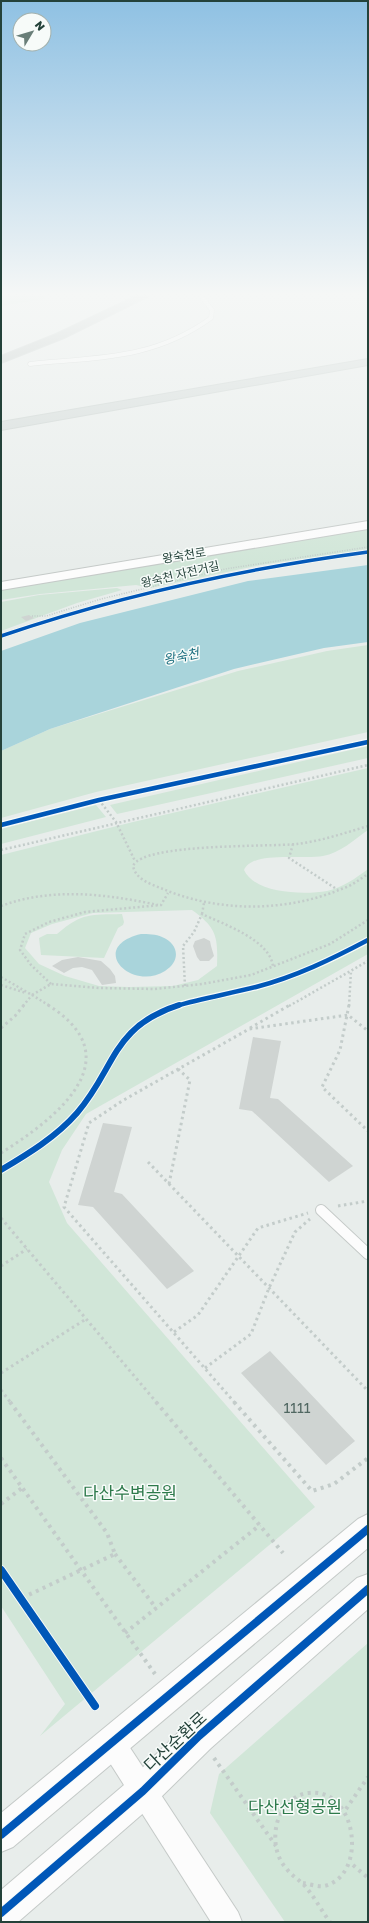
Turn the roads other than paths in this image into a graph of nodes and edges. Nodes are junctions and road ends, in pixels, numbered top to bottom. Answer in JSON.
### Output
{"nodes":[{"id":1,"x":180,"y":386,"type":"edge"},
{"id":2,"x":232,"y":386,"type":"edge"},
{"id":3,"x":1,"y":417,"type":"edge"},
{"id":4,"x":1,"y":426,"type":"edge"},
{"id":5,"x":368,"y":525,"type":"edge"},
{"id":6,"x":1,"y":586,"type":"edge"},
{"id":7,"x":321,"y":1210,"type":"road end"},
{"id":8,"x":368,"y":1254,"type":"edge"},
{"id":9,"x":368,"y":1529,"type":"edge"},
{"id":10,"x":368,"y":1589,"type":"edge"},
{"id":11,"x":112,"y":1743,"type":"junction"},
{"id":12,"x":143,"y":1791,"type":"junction"},
{"id":13,"x":1,"y":1835,"type":"edge"},
{"id":14,"x":1,"y":1913,"type":"edge"},
{"id":15,"x":228,"y":1922,"type":"edge"}],
"edges":[{"from":1,"to":3,"type":"main road"},
{"from":2,"to":4,"type":"main road"},
{"from":5,"to":6,"type":"street","name":"왕숙천로"},
{"from":7,"to":8,"type":"lane"},
{"from":9,"to":11,"type":"street"},
{"from":10,"to":12,"type":"street","name":"다산순환로"},
{"from":11,"to":12,"type":"street"},
{"from":11,"to":13,"type":"street"},
{"from":12,"to":14,"type":"street","name":"다산순환로"},
{"from":12,"to":15,"type":"street"}]}
